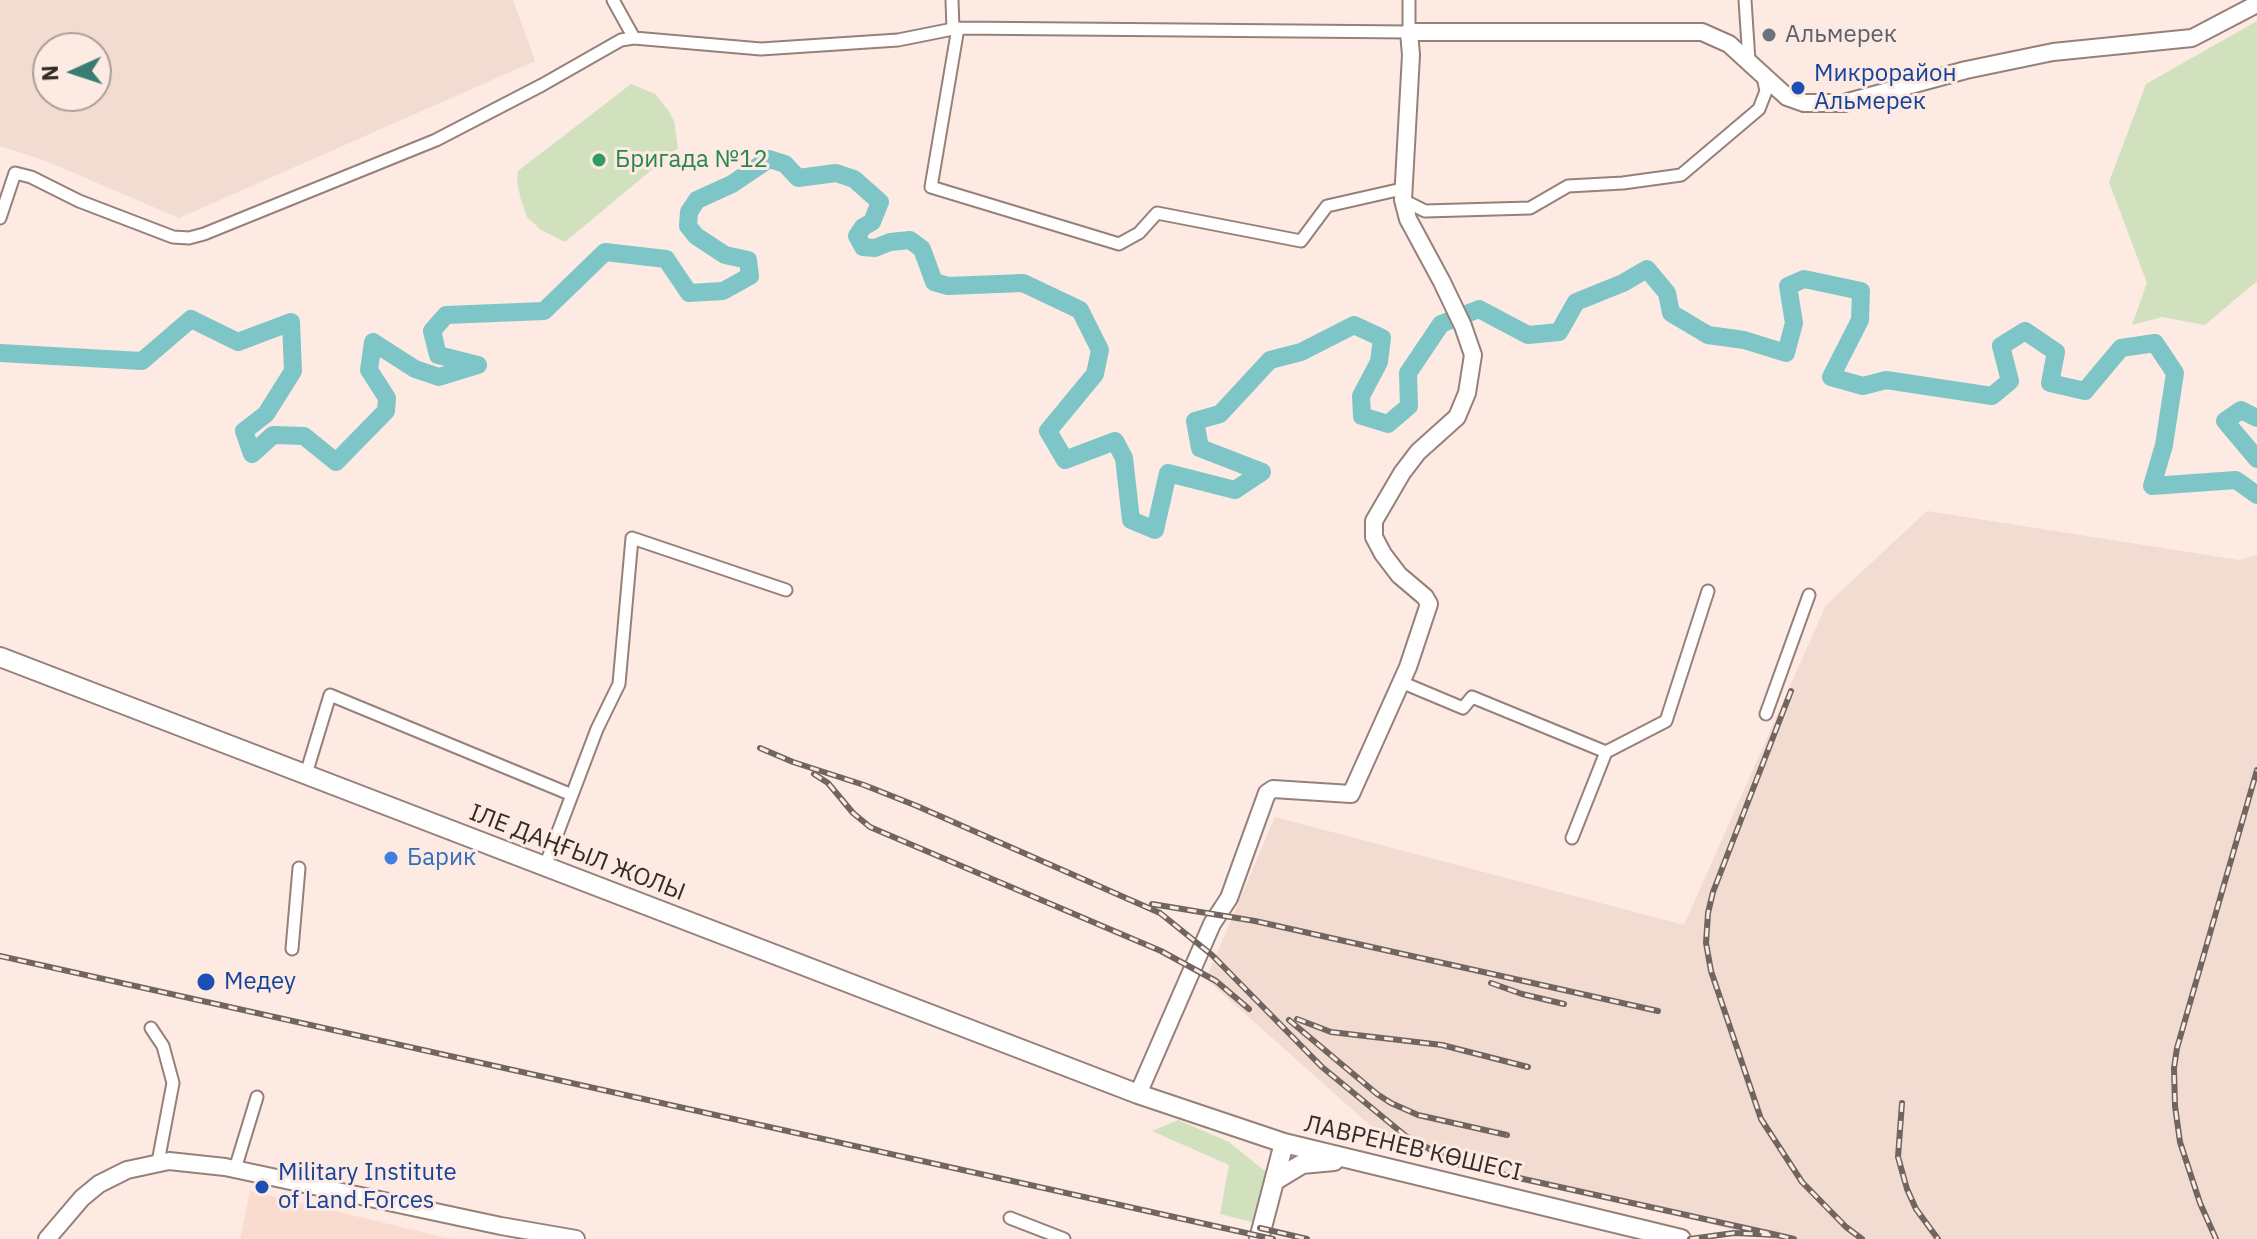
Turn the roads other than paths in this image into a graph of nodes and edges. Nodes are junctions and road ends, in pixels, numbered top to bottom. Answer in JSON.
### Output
{"nodes":[{"id":1,"x":613,"y":0,"type":"edge"},
{"id":2,"x":952,"y":0,"type":"edge"},
{"id":3,"x":1409,"y":0,"type":"edge"},
{"id":4,"x":1749,"y":1,"type":"edge"},
{"id":5,"x":2257,"y":4,"type":"edge"},
{"id":6,"x":955,"y":28,"type":"junction"},
{"id":7,"x":1409,"y":32,"type":"junction"},
{"id":8,"x":634,"y":38,"type":"junction"},
{"id":9,"x":1749,"y":61,"type":"junction"},
{"id":10,"x":1762,"y":72,"type":"junction"},
{"id":11,"x":1402,"y":195,"type":"junction"},
{"id":12,"x":0,"y":218,"type":"edge"},
{"id":13,"x":786,"y":590,"type":"dead end"},
{"id":14,"x":1708,"y":591,"type":"dead end"},
{"id":15,"x":1809,"y":595,"type":"dead end"},
{"id":16,"x":0,"y":657,"type":"edge"},
{"id":17,"x":1401,"y":682,"type":"junction"},
{"id":18,"x":1766,"y":714,"type":"dead end"},
{"id":19,"x":1606,"y":752,"type":"junction"},
{"id":20,"x":306,"y":774,"type":"junction"},
{"id":21,"x":572,"y":795,"type":"junction"},
{"id":22,"x":1572,"y":838,"type":"dead end"},
{"id":23,"x":545,"y":866,"type":"junction"},
{"id":24,"x":299,"y":868,"type":"dead end"},
{"id":25,"x":292,"y":949,"type":"dead end"},
{"id":26,"x":151,"y":1028,"type":"dead end"},
{"id":27,"x":1138,"y":1094,"type":"junction"},
{"id":28,"x":257,"y":1097,"type":"dead end"},
{"id":29,"x":1284,"y":1143,"type":"junction"},
{"id":30,"x":1358,"y":1160,"type":"junction"},
{"id":31,"x":158,"y":1162,"type":"junction"},
{"id":32,"x":235,"y":1169,"type":"junction"},
{"id":33,"x":1274,"y":1181,"type":"junction"},
{"id":34,"x":1010,"y":1218,"type":"dead end"},
{"id":35,"x":47,"y":1239,"type":"edge"},
{"id":36,"x":576,"y":1239,"type":"edge"},
{"id":37,"x":1064,"y":1239,"type":"edge"},
{"id":38,"x":1259,"y":1239,"type":"edge"},
{"id":39,"x":1681,"y":1239,"type":"edge"}],
"edges":[{"from":1,"to":8,"type":"street"},
{"from":2,"to":6,"type":"street"},
{"from":3,"to":7,"type":"street"},
{"from":4,"to":9,"type":"street"},
{"from":5,"to":10,"type":"street"},
{"from":6,"to":7,"type":"street"},
{"from":6,"to":8,"type":"street"},
{"from":6,"to":11,"type":"street"},
{"from":7,"to":9,"type":"street"},
{"from":7,"to":11,"type":"street"},
{"from":8,"to":12,"type":"street"},
{"from":9,"to":10,"type":"street"},
{"from":10,"to":11,"type":"street"},
{"from":11,"to":17,"type":"street"},
{"from":13,"to":21,"type":"street"},
{"from":14,"to":19,"type":"street"},
{"from":15,"to":18,"type":"street"},
{"from":16,"to":20,"type":"main road","name":"ІЛЕ ДАҢҒЫЛ ЖОЛЫ"},
{"from":17,"to":19,"type":"street"},
{"from":17,"to":27,"type":"street"},
{"from":19,"to":22,"type":"street"},
{"from":20,"to":21,"type":"street"},
{"from":20,"to":23,"type":"main road","name":"ІЛЕ ДАҢҒЫЛ ЖОЛЫ"},
{"from":21,"to":23,"type":"street"},
{"from":23,"to":27,"type":"main road","name":"ІЛЕ ДАҢҒЫЛ ЖОЛЫ"},
{"from":24,"to":25,"type":"street"},
{"from":26,"to":31,"type":"street"},
{"from":27,"to":29,"type":"main road","name":"ЛАВРЕНЕВ КӨШЕСІ"},
{"from":28,"to":32,"type":"street"},
{"from":29,"to":30,"type":"main road","name":"ЛАВРЕНЕВ КӨШЕСІ"},
{"from":29,"to":33,"type":"main road"},
{"from":30,"to":33,"type":"main road"},
{"from":30,"to":39,"type":"main road","name":"ЛАВРЕНЕВ КӨШЕСІ"},
{"from":31,"to":32,"type":"street"},
{"from":31,"to":35,"type":"street"},
{"from":32,"to":36,"type":"street"},
{"from":33,"to":38,"type":"main road"},
{"from":34,"to":37,"type":"street"}]}
